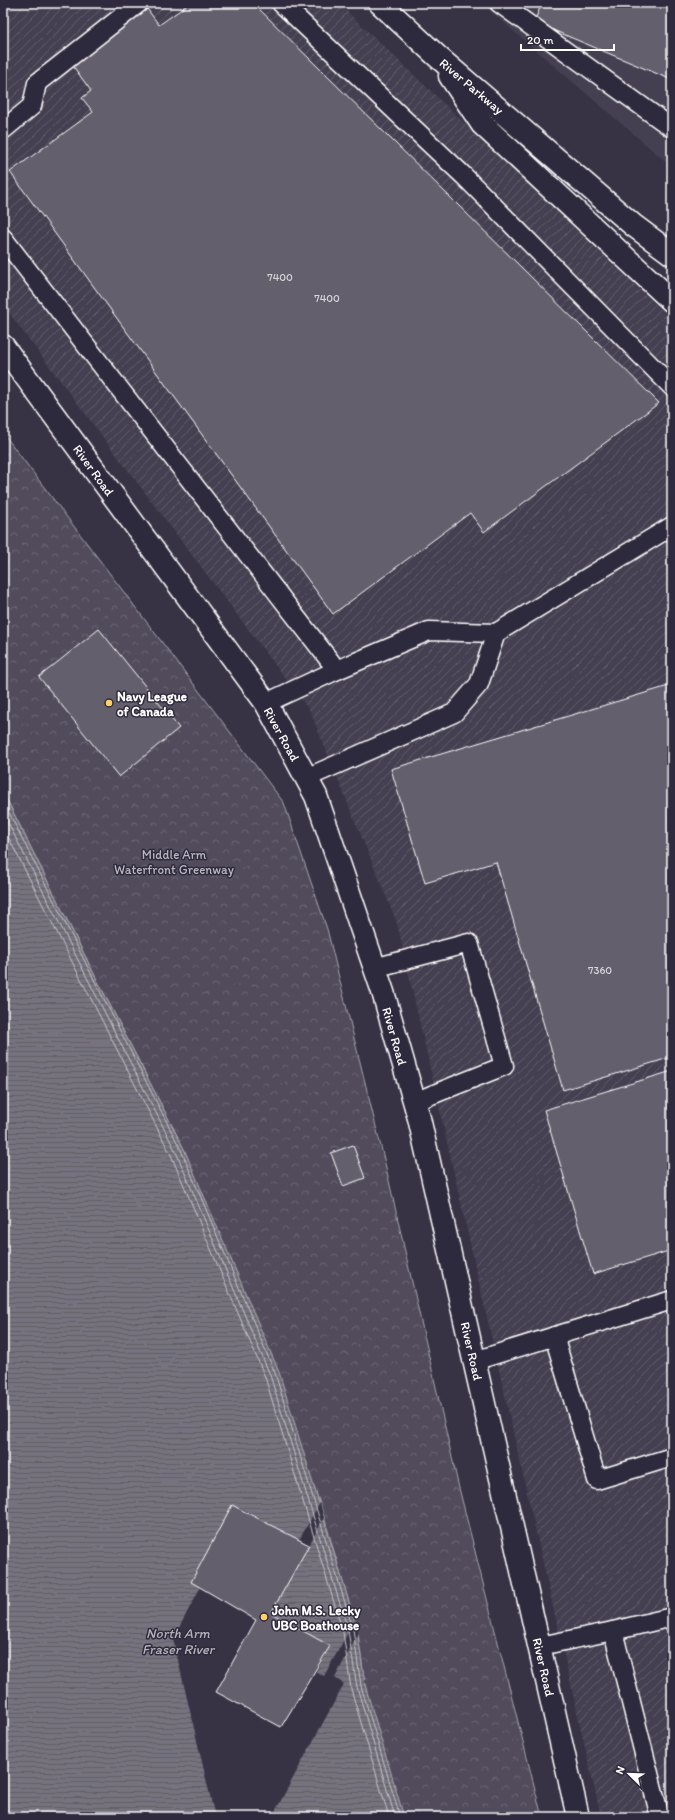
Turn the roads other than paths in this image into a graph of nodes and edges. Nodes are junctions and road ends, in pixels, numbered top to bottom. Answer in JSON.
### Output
{"nodes":[{"id":1,"x":139,"y":3,"type":"edge"},
{"id":2,"x":281,"y":3,"type":"edge"},
{"id":3,"x":380,"y":3,"type":"edge"},
{"id":4,"x":499,"y":3,"type":"edge"},
{"id":5,"x":438,"y":57,"type":"junction"},
{"id":6,"x":672,"y":128,"type":"edge"},
{"id":7,"x":3,"y":130,"type":"edge"},
{"id":8,"x":3,"y":238,"type":"edge"},
{"id":9,"x":672,"y":254,"type":"edge"},
{"id":10,"x":672,"y":301,"type":"edge"},
{"id":11,"x":3,"y":346,"type":"edge"},
{"id":12,"x":672,"y":387,"type":"edge"},
{"id":13,"x":672,"y":526,"type":"edge"},
{"id":14,"x":496,"y":633,"type":"junction"},
{"id":15,"x":336,"y":670,"type":"junction"},
{"id":16,"x":266,"y":703,"type":"junction"},
{"id":17,"x":306,"y":778,"type":"junction"},
{"id":18,"x":374,"y":968,"type":"junction"},
{"id":19,"x":414,"y":1102,"type":"junction"},
{"id":20,"x":672,"y":1300,"type":"edge"},
{"id":21,"x":554,"y":1336,"type":"junction"},
{"id":22,"x":474,"y":1361,"type":"junction"},
{"id":23,"x":672,"y":1457,"type":"edge"},
{"id":24,"x":672,"y":1618,"type":"edge"},
{"id":25,"x":613,"y":1631,"type":"junction"},
{"id":26,"x":540,"y":1646,"type":"junction"},
{"id":27,"x":578,"y":1817,"type":"edge"},
{"id":28,"x":660,"y":1817,"type":"edge"}],
"edges":[{"from":1,"to":7,"type":"lane"},
{"from":2,"to":12,"type":"lane"},
{"from":3,"to":5,"type":"street"},
{"from":4,"to":6,"type":"lane"},
{"from":5,"to":9,"type":"street","name":"River Parkway"},
{"from":5,"to":10,"type":"street","name":"River Parkway"},
{"from":8,"to":15,"type":"lane"},
{"from":11,"to":16,"type":"street","name":"River Road"},
{"from":13,"to":14,"type":"lane"},
{"from":14,"to":15,"type":"lane"},
{"from":14,"to":17,"type":"lane"},
{"from":15,"to":16,"type":"lane"},
{"from":16,"to":17,"type":"street","name":"River Road"},
{"from":17,"to":18,"type":"street","name":"River Road"},
{"from":18,"to":19,"type":"street","name":"River Road"},
{"from":18,"to":19,"type":"lane"},
{"from":19,"to":22,"type":"street","name":"River Road"},
{"from":20,"to":21,"type":"lane"},
{"from":21,"to":22,"type":"lane"},
{"from":21,"to":23,"type":"lane"},
{"from":22,"to":26,"type":"street","name":"River Road"},
{"from":24,"to":25,"type":"lane"},
{"from":25,"to":26,"type":"lane"},
{"from":25,"to":28,"type":"lane"},
{"from":26,"to":27,"type":"street","name":"River Road"}]}
